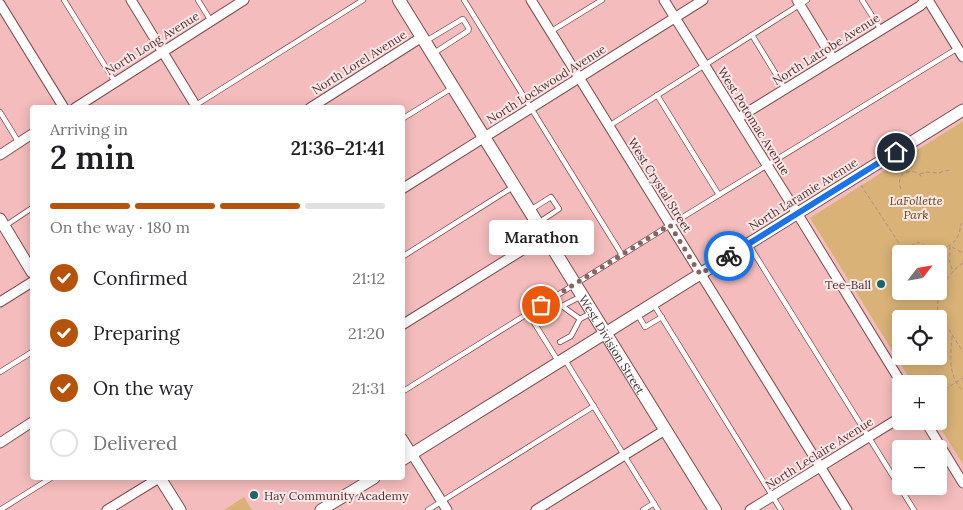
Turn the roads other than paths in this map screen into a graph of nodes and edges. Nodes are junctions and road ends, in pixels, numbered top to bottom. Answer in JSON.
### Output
{"nodes":[{"id":1,"x":64,"y":0,"type":"edge"},
{"id":2,"x":131,"y":0,"type":"edge"},
{"id":3,"x":198,"y":0,"type":"edge"},
{"id":4,"x":244,"y":0,"type":"edge"},
{"id":5,"x":363,"y":0,"type":"edge"},
{"id":6,"x":399,"y":0,"type":"edge"},
{"id":7,"x":464,"y":0,"type":"edge"},
{"id":8,"x":531,"y":0,"type":"edge"},
{"id":9,"x":664,"y":0,"type":"edge"},
{"id":10,"x":703,"y":0,"type":"edge"},
{"id":11,"x":862,"y":0,"type":"edge"},
{"id":12,"x":927,"y":0,"type":"edge"},
{"id":13,"x":599,"y":1,"type":"edge"},
{"id":14,"x":801,"y":2,"type":"edge"},
{"id":15,"x":0,"y":4,"type":"edge"},
{"id":16,"x":675,"y":18,"type":"junction"},
{"id":17,"x":211,"y":21,"type":"junction"},
{"id":18,"x":881,"y":30,"type":"junction"},
{"id":19,"x":550,"y":32,"type":"junction"},
{"id":20,"x":752,"y":35,"type":"junction"},
{"id":21,"x":423,"y":39,"type":"junction"},
{"id":22,"x":960,"y":48,"type":"edge"},
{"id":23,"x":163,"y":52,"type":"junction"},
{"id":24,"x":432,"y":54,"type":"junction"},
{"id":25,"x":834,"y":59,"type":"junction"},
{"id":26,"x":705,"y":65,"type":"junction"},
{"id":27,"x":579,"y":78,"type":"junction"},
{"id":28,"x":115,"y":82,"type":"junction"},
{"id":29,"x":453,"y":87,"type":"junction"},
{"id":30,"x":785,"y":89,"type":"junction"},
{"id":31,"x":657,"y":95,"type":"junction"},
{"id":32,"x":62,"y":105,"type":"edge"},
{"id":33,"x":80,"y":105,"type":"edge"},
{"id":34,"x":194,"y":105,"type":"edge"},
{"id":35,"x":198,"y":105,"type":"edge"},
{"id":36,"x":315,"y":105,"type":"edge"},
{"id":37,"x":532,"y":108,"type":"junction"},
{"id":38,"x":963,"y":110,"type":"edge"},
{"id":39,"x":0,"y":112,"type":"edge"},
{"id":40,"x":405,"y":117,"type":"edge"},
{"id":41,"x":738,"y":118,"type":"junction"},
{"id":42,"x":609,"y":126,"type":"junction"},
{"id":43,"x":30,"y":135,"type":"edge"},
{"id":44,"x":484,"y":138,"type":"junction"},
{"id":45,"x":19,"y":143,"type":"junction"},
{"id":46,"x":0,"y":155,"type":"edge"},
{"id":47,"x":767,"y":165,"type":"junction"},
{"id":48,"x":514,"y":186,"type":"junction"},
{"id":49,"x":405,"y":187,"type":"edge"},
{"id":50,"x":719,"y":195,"type":"junction"},
{"id":51,"x":30,"y":209,"type":"edge"},
{"id":52,"x":529,"y":211,"type":"junction"},
{"id":53,"x":797,"y":213,"type":"junction"},
{"id":54,"x":537,"y":223,"type":"junction"},
{"id":55,"x":1,"y":225,"type":"edge"},
{"id":56,"x":670,"y":225,"type":"junction"},
{"id":57,"x":545,"y":236,"type":"junction"},
{"id":58,"x":748,"y":244,"type":"junction"},
{"id":59,"x":405,"y":255,"type":"edge"},
{"id":60,"x":622,"y":255,"type":"junction"},
{"id":61,"x":30,"y":269,"type":"edge"},
{"id":62,"x":700,"y":274,"type":"junction"},
{"id":63,"x":30,"y":283,"type":"edge"},
{"id":64,"x":575,"y":284,"type":"junction"},
{"id":65,"x":582,"y":296,"type":"junction"},
{"id":66,"x":0,"y":302,"type":"edge"},
{"id":67,"x":653,"y":304,"type":"junction"},
{"id":68,"x":592,"y":312,"type":"junction"},
{"id":69,"x":528,"y":313,"type":"junction"},
{"id":70,"x":637,"y":314,"type":"junction"},
{"id":71,"x":662,"y":317,"type":"junction"},
{"id":72,"x":580,"y":319,"type":"junction"},
{"id":73,"x":405,"y":323,"type":"edge"},
{"id":74,"x":605,"y":334,"type":"junction"},
{"id":75,"x":560,"y":342,"type":"dead end"},
{"id":76,"x":30,"y":353,"type":"edge"},
{"id":77,"x":562,"y":361,"type":"junction"},
{"id":78,"x":0,"y":372,"type":"edge"},
{"id":79,"x":896,"y":375,"type":"edge"},
{"id":80,"x":405,"y":390,"type":"edge"},
{"id":81,"x":594,"y":406,"type":"junction"},
{"id":82,"x":30,"y":423,"type":"edge"},
{"id":83,"x":892,"y":423,"type":"edge"},
{"id":84,"x":665,"y":430,"type":"junction"},
{"id":85,"x":931,"y":430,"type":"edge"},
{"id":86,"x":869,"y":437,"type":"junction"},
{"id":87,"x":0,"y":443,"type":"edge"},
{"id":88,"x":624,"y":455,"type":"junction"},
{"id":89,"x":407,"y":457,"type":"edge"},
{"id":90,"x":820,"y":467,"type":"junction"},
{"id":91,"x":48,"y":480,"type":"edge"},
{"id":92,"x":157,"y":480,"type":"edge"},
{"id":93,"x":161,"y":480,"type":"edge"},
{"id":94,"x":371,"y":480,"type":"edge"},
{"id":95,"x":963,"y":483,"type":"edge"},
{"id":96,"x":773,"y":496,"type":"junction"},
{"id":97,"x":442,"y":502,"type":"junction"},
{"id":98,"x":654,"y":503,"type":"junction"},
{"id":99,"x":0,"y":510,"type":"edge"},
{"id":100,"x":107,"y":510,"type":"edge"},
{"id":101,"x":180,"y":510,"type":"edge"},
{"id":102,"x":321,"y":510,"type":"edge"},
{"id":103,"x":428,"y":510,"type":"edge"},
{"id":104,"x":447,"y":510,"type":"edge"},
{"id":105,"x":536,"y":510,"type":"edge"},
{"id":106,"x":643,"y":510,"type":"edge"},
{"id":107,"x":658,"y":510,"type":"edge"},
{"id":108,"x":715,"y":510,"type":"edge"},
{"id":109,"x":750,"y":510,"type":"edge"},
{"id":110,"x":781,"y":510,"type":"edge"},
{"id":111,"x":847,"y":510,"type":"edge"},
{"id":112,"x":914,"y":510,"type":"edge"}],
"edges":[{"from":1,"to":28,"type":"lane"},
{"from":2,"to":23,"type":"street"},
{"from":3,"to":17,"type":"lane"},
{"from":4,"to":17,"type":"street","name":"North Long Avenue"},
{"from":5,"to":35,"type":"lane"},
{"from":6,"to":21,"type":"main road","name":"West Division Street"},
{"from":7,"to":37,"type":"lane"},
{"from":8,"to":19,"type":"street","name":"West Crystal Street"},
{"from":9,"to":16,"type":"street","name":"West Potomac Avenue"},
{"from":10,"to":16,"type":"street","name":"North Lockwood Avenue"},
{"from":11,"to":18,"type":"lane"},
{"from":12,"to":18,"type":"street","name":"North Latrobe Avenue"},
{"from":12,"to":22,"type":"street"},
{"from":13,"to":19,"type":"lane"},
{"from":14,"to":20,"type":"lane"},
{"from":14,"to":25,"type":"street"},
{"from":15,"to":32,"type":"street"},
{"from":16,"to":26,"type":"street","name":"West Potomac Avenue"},
{"from":16,"to":27,"type":"street","name":"North Lockwood Avenue"},
{"from":17,"to":23,"type":"street","name":"North Long Avenue"},
{"from":18,"to":25,"type":"street","name":"North Latrobe Avenue"},
{"from":19,"to":27,"type":"street","name":"West Crystal Street"},
{"from":20,"to":26,"type":"lane"},
{"from":20,"to":30,"type":"lane"},
{"from":21,"to":24,"type":"main road","name":"West Division Street"},
{"from":21,"to":24,"type":"lane"},
{"from":21,"to":36,"type":"street","name":"North Lorel Avenue"},
{"from":22,"to":47,"type":"lane"},
{"from":23,"to":28,"type":"street","name":"North Long Avenue"},
{"from":23,"to":34,"type":"street"},
{"from":24,"to":29,"type":"main road","name":"West Division Street"},
{"from":25,"to":30,"type":"street","name":"North Latrobe Avenue"},
{"from":26,"to":31,"type":"lane"},
{"from":26,"to":41,"type":"street","name":"West Potomac Avenue"},
{"from":27,"to":37,"type":"street","name":"North Lockwood Avenue"},
{"from":27,"to":42,"type":"street","name":"West Crystal Street"},
{"from":28,"to":33,"type":"street","name":"North Long Avenue"},
{"from":29,"to":40,"type":"lane"},
{"from":29,"to":44,"type":"main road","name":"West Division Street"},
{"from":30,"to":41,"type":"street","name":"North Latrobe Avenue"},
{"from":31,"to":42,"type":"lane"},
{"from":31,"to":50,"type":"lane"},
{"from":37,"to":44,"type":"street","name":"North Lockwood Avenue"},
{"from":37,"to":60,"type":"lane"},
{"from":38,"to":53,"type":"street","name":"North Laramie Avenue"},
{"from":39,"to":45,"type":"lane"},
{"from":41,"to":47,"type":"street","name":"West Potomac Avenue"},
{"from":42,"to":56,"type":"street","name":"West Crystal Street"},
{"from":43,"to":45,"type":"street"},
{"from":44,"to":48,"type":"main road","name":"West Division Street"},
{"from":44,"to":49,"type":"street","name":"North Lockwood Avenue"},
{"from":45,"to":46,"type":"street"},
{"from":47,"to":50,"type":"lane"},
{"from":47,"to":53,"type":"street","name":"West Potomac Avenue"},
{"from":48,"to":52,"type":"main road","name":"West Division Street"},
{"from":48,"to":59,"type":"lane"},
{"from":50,"to":56,"type":"lane"},
{"from":51,"to":55,"type":"lane"},
{"from":52,"to":54,"type":"main road","name":"West Division Street"},
{"from":52,"to":54,"type":"lane"},
{"from":53,"to":58,"type":"street","name":"North Laramie Avenue"},
{"from":53,"to":79,"type":"street","name":"West Potomac Avenue"},
{"from":54,"to":57,"type":"main road","name":"West Division Street"},
{"from":55,"to":61,"type":"street"},
{"from":56,"to":60,"type":"lane"},
{"from":56,"to":62,"type":"street","name":"West Crystal Street"},
{"from":57,"to":64,"type":"main road","name":"West Division Street"},
{"from":57,"to":73,"type":"street"},
{"from":58,"to":62,"type":"street","name":"North Laramie Avenue"},
{"from":58,"to":86,"type":"lane"},
{"from":60,"to":64,"type":"lane"},
{"from":62,"to":67,"type":"street","name":"North Laramie Avenue"},
{"from":62,"to":90,"type":"street","name":"West Crystal Street"},
{"from":63,"to":66,"type":"street"},
{"from":64,"to":65,"type":"main road","name":"West Division Street"},
{"from":64,"to":69,"type":"lane"},
{"from":65,"to":68,"type":"main road","name":"West Division Street"},
{"from":65,"to":72,"type":"lane"},
{"from":67,"to":70,"type":"street","name":"North Laramie Avenue"},
{"from":67,"to":71,"type":"lane"},
{"from":68,"to":72,"type":"lane"},
{"from":68,"to":74,"type":"main road","name":"West Division Street"},
{"from":69,"to":77,"type":"lane"},
{"from":69,"to":80,"type":"lane"},
{"from":70,"to":71,"type":"lane"},
{"from":70,"to":74,"type":"street","name":"North Laramie Avenue"},
{"from":71,"to":96,"type":"lane"},
{"from":72,"to":75,"type":"lane"},
{"from":74,"to":77,"type":"street","name":"North Laramie Avenue"},
{"from":74,"to":84,"type":"main road","name":"West Division Street"},
{"from":76,"to":78,"type":"lane"},
{"from":77,"to":81,"type":"lane"},
{"from":77,"to":89,"type":"street","name":"North Laramie Avenue"},
{"from":81,"to":88,"type":"lane"},
{"from":81,"to":97,"type":"lane"},
{"from":82,"to":87,"type":"street"},
{"from":83,"to":86,"type":"street","name":"North Leclaire Avenue"},
{"from":84,"to":88,"type":"street"},
{"from":84,"to":108,"type":"main road","name":"West Division Street"},
{"from":85,"to":95,"type":"street"},
{"from":86,"to":90,"type":"street","name":"North Leclaire Avenue"},
{"from":86,"to":112,"type":"lane"},
{"from":88,"to":98,"type":"lane"},
{"from":88,"to":105,"type":"street"},
{"from":89,"to":97,"type":"street"},
{"from":90,"to":96,"type":"street","name":"North Leclaire Avenue"},
{"from":90,"to":111,"type":"street","name":"West Crystal Street"},
{"from":91,"to":99,"type":"lane"},
{"from":92,"to":100,"type":"street"},
{"from":93,"to":101,"type":"street"},
{"from":94,"to":102,"type":"street"},
{"from":96,"to":109,"type":"street","name":"North Leclaire Avenue"},
{"from":96,"to":110,"type":"lane"},
{"from":97,"to":103,"type":"lane"},
{"from":97,"to":104,"type":"street"},
{"from":98,"to":106,"type":"lane"},
{"from":98,"to":107,"type":"lane"}]}
